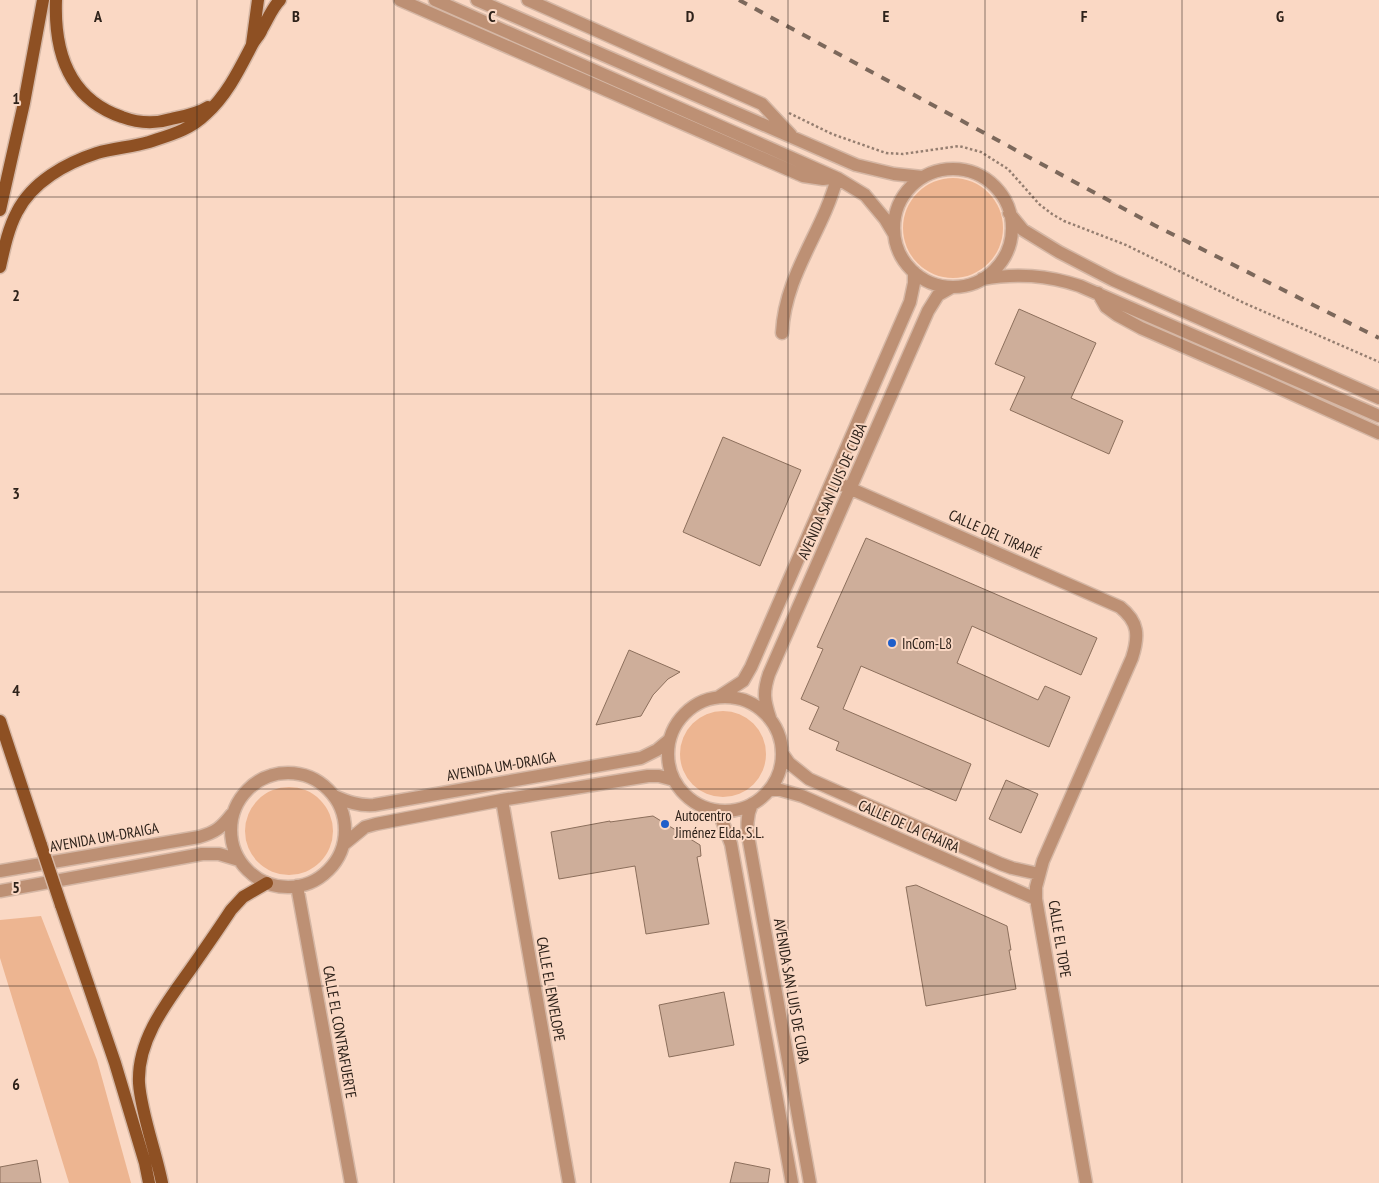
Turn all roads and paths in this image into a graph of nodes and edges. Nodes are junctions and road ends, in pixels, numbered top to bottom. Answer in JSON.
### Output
{"nodes":[{"id":1,"x":43,"y":0,"type":"edge"},
{"id":2,"x":56,"y":0,"type":"edge"},
{"id":3,"x":258,"y":0,"type":"edge"},
{"id":4,"x":280,"y":0,"type":"edge"},
{"id":5,"x":400,"y":0,"type":"edge"},
{"id":6,"x":435,"y":0,"type":"edge"},
{"id":7,"x":477,"y":0,"type":"edge"},
{"id":8,"x":528,"y":0,"type":"edge"},
{"id":9,"x":252,"y":44,"type":"junction"},
{"id":10,"x":220,"y":99,"type":"junction"},
{"id":11,"x":786,"y":112,"type":"dead end"},
{"id":12,"x":794,"y":139,"type":"junction"},
{"id":13,"x":922,"y":177,"type":"junction"},
{"id":14,"x":837,"y":178,"type":"junction"},
{"id":15,"x":0,"y":210,"type":"edge"},
{"id":16,"x":1009,"y":213,"type":"junction"},
{"id":17,"x":894,"y":234,"type":"junction"},
{"id":18,"x":0,"y":267,"type":"edge"},
{"id":19,"x":914,"y":272,"type":"junction"},
{"id":20,"x":982,"y":279,"type":"junction"},
{"id":21,"x":952,"y":287,"type":"junction"},
{"id":22,"x":1098,"y":293,"type":"junction"},
{"id":23,"x":782,"y":333,"type":"dead end"},
{"id":24,"x":1379,"y":362,"type":"edge"},
{"id":25,"x":1379,"y":398,"type":"edge"},
{"id":26,"x":1379,"y":416,"type":"edge"},
{"id":27,"x":1379,"y":433,"type":"edge"},
{"id":28,"x":833,"y":481,"type":"junction"},
{"id":29,"x":850,"y":488,"type":"junction"},
{"id":30,"x":1135,"y":627,"type":"joint"},
{"id":31,"x":720,"y":696,"type":"junction"},
{"id":32,"x":770,"y":718,"type":"junction"},
{"id":33,"x":0,"y":721,"type":"edge"},
{"id":34,"x":669,"y":740,"type":"junction"},
{"id":35,"x":782,"y":753,"type":"junction"},
{"id":36,"x":674,"y":780,"type":"junction"},
{"id":37,"x":768,"y":792,"type":"junction"},
{"id":38,"x":334,"y":796,"type":"junction"},
{"id":39,"x":502,"y":800,"type":"junction"},
{"id":40,"x":752,"y":804,"type":"junction"},
{"id":41,"x":713,"y":810,"type":"junction"},
{"id":42,"x":233,"y":812,"type":"junction"},
{"id":43,"x":343,"y":845,"type":"junction"},
{"id":44,"x":239,"y":860,"type":"junction"},
{"id":45,"x":0,"y":871,"type":"edge"},
{"id":46,"x":1039,"y":874,"type":"junction"},
{"id":47,"x":267,"y":883,"type":"junction"},
{"id":48,"x":297,"y":886,"type":"junction"},
{"id":49,"x":0,"y":891,"type":"edge"},
{"id":50,"x":1036,"y":899,"type":"junction"},
{"id":51,"x":149,"y":1183,"type":"edge"},
{"id":52,"x":162,"y":1183,"type":"edge"},
{"id":53,"x":351,"y":1183,"type":"edge"},
{"id":54,"x":569,"y":1183,"type":"edge"},
{"id":55,"x":792,"y":1183,"type":"edge"},
{"id":56,"x":810,"y":1183,"type":"edge"},
{"id":57,"x":1086,"y":1183,"type":"edge"}],
"edges":[{"from":1,"to":15,"type":"main road"},
{"from":2,"to":10,"type":"main road"},
{"from":3,"to":9,"type":"main road"},
{"from":4,"to":9,"type":"main road"},
{"from":5,"to":14,"type":"street"},
{"from":6,"to":14,"type":"street"},
{"from":7,"to":12,"type":"street"},
{"from":8,"to":12,"type":"street"},
{"from":9,"to":10,"type":"main road"},
{"from":10,"to":18,"type":"main road"},
{"from":11,"to":24,"type":"path"},
{"from":12,"to":13,"type":"street"},
{"from":13,"to":16,"type":"street"},
{"from":13,"to":17,"type":"street"},
{"from":14,"to":17,"type":"street"},
{"from":14,"to":23,"type":"street"},
{"from":16,"to":20,"type":"street"},
{"from":16,"to":25,"type":"street"},
{"from":17,"to":19,"type":"street"},
{"from":19,"to":21,"type":"street"},
{"from":19,"to":28,"type":"street","name":"AVENIDA SAN LUIS DE CUBA"},
{"from":20,"to":21,"type":"street"},
{"from":20,"to":22,"type":"street"},
{"from":21,"to":29,"type":"street","name":"AVENIDA SAN LUIS DE CUBA"},
{"from":22,"to":26,"type":"street"},
{"from":22,"to":27,"type":"street"},
{"from":28,"to":29,"type":"street","name":"CALLE DEL TIRAPIÉ"},
{"from":28,"to":31,"type":"street","name":"AVENIDA SAN LUIS DE CUBA"},
{"from":29,"to":30,"type":"street","name":"CALLE DEL TIRAPIÉ"},
{"from":29,"to":32,"type":"street","name":"AVENIDA SAN LUIS DE CUBA"},
{"from":30,"to":46,"type":"street","name":"CALLE EL TOPE"},
{"from":31,"to":32,"type":"street"},
{"from":31,"to":34,"type":"street"},
{"from":32,"to":35,"type":"street"},
{"from":33,"to":51,"type":"main road","bridge":true},
{"from":34,"to":36,"type":"street"},
{"from":34,"to":38,"type":"street","name":"AVENIDA UM-DRAIGA"},
{"from":35,"to":37,"type":"street"},
{"from":35,"to":46,"type":"street","name":"CALLE DE LA CHAIRA"},
{"from":36,"to":39,"type":"street"},
{"from":36,"to":41,"type":"street"},
{"from":37,"to":40,"type":"street"},
{"from":37,"to":50,"type":"street","name":"CALLE DE LA CHAIRA"},
{"from":38,"to":42,"type":"street"},
{"from":38,"to":43,"type":"street"},
{"from":39,"to":43,"type":"street"},
{"from":39,"to":54,"type":"street","name":"CALLE EL ENVELOPE"},
{"from":40,"to":41,"type":"street"},
{"from":40,"to":56,"type":"street","name":"AVENIDA SAN LUIS DE CUBA"},
{"from":41,"to":55,"type":"street"},
{"from":42,"to":44,"type":"street"},
{"from":42,"to":45,"type":"street","name":"AVENIDA UM-DRAIGA"},
{"from":43,"to":48,"type":"street"},
{"from":44,"to":47,"type":"street"},
{"from":44,"to":49,"type":"street"},
{"from":46,"to":50,"type":"street","name":"CALLE EL TOPE"},
{"from":47,"to":48,"type":"street"},
{"from":47,"to":52,"type":"main road"},
{"from":48,"to":53,"type":"street","name":"CALLE EL CONTRAFUERTE"},
{"from":50,"to":57,"type":"street","name":"CALLE EL TOPE"}]}
